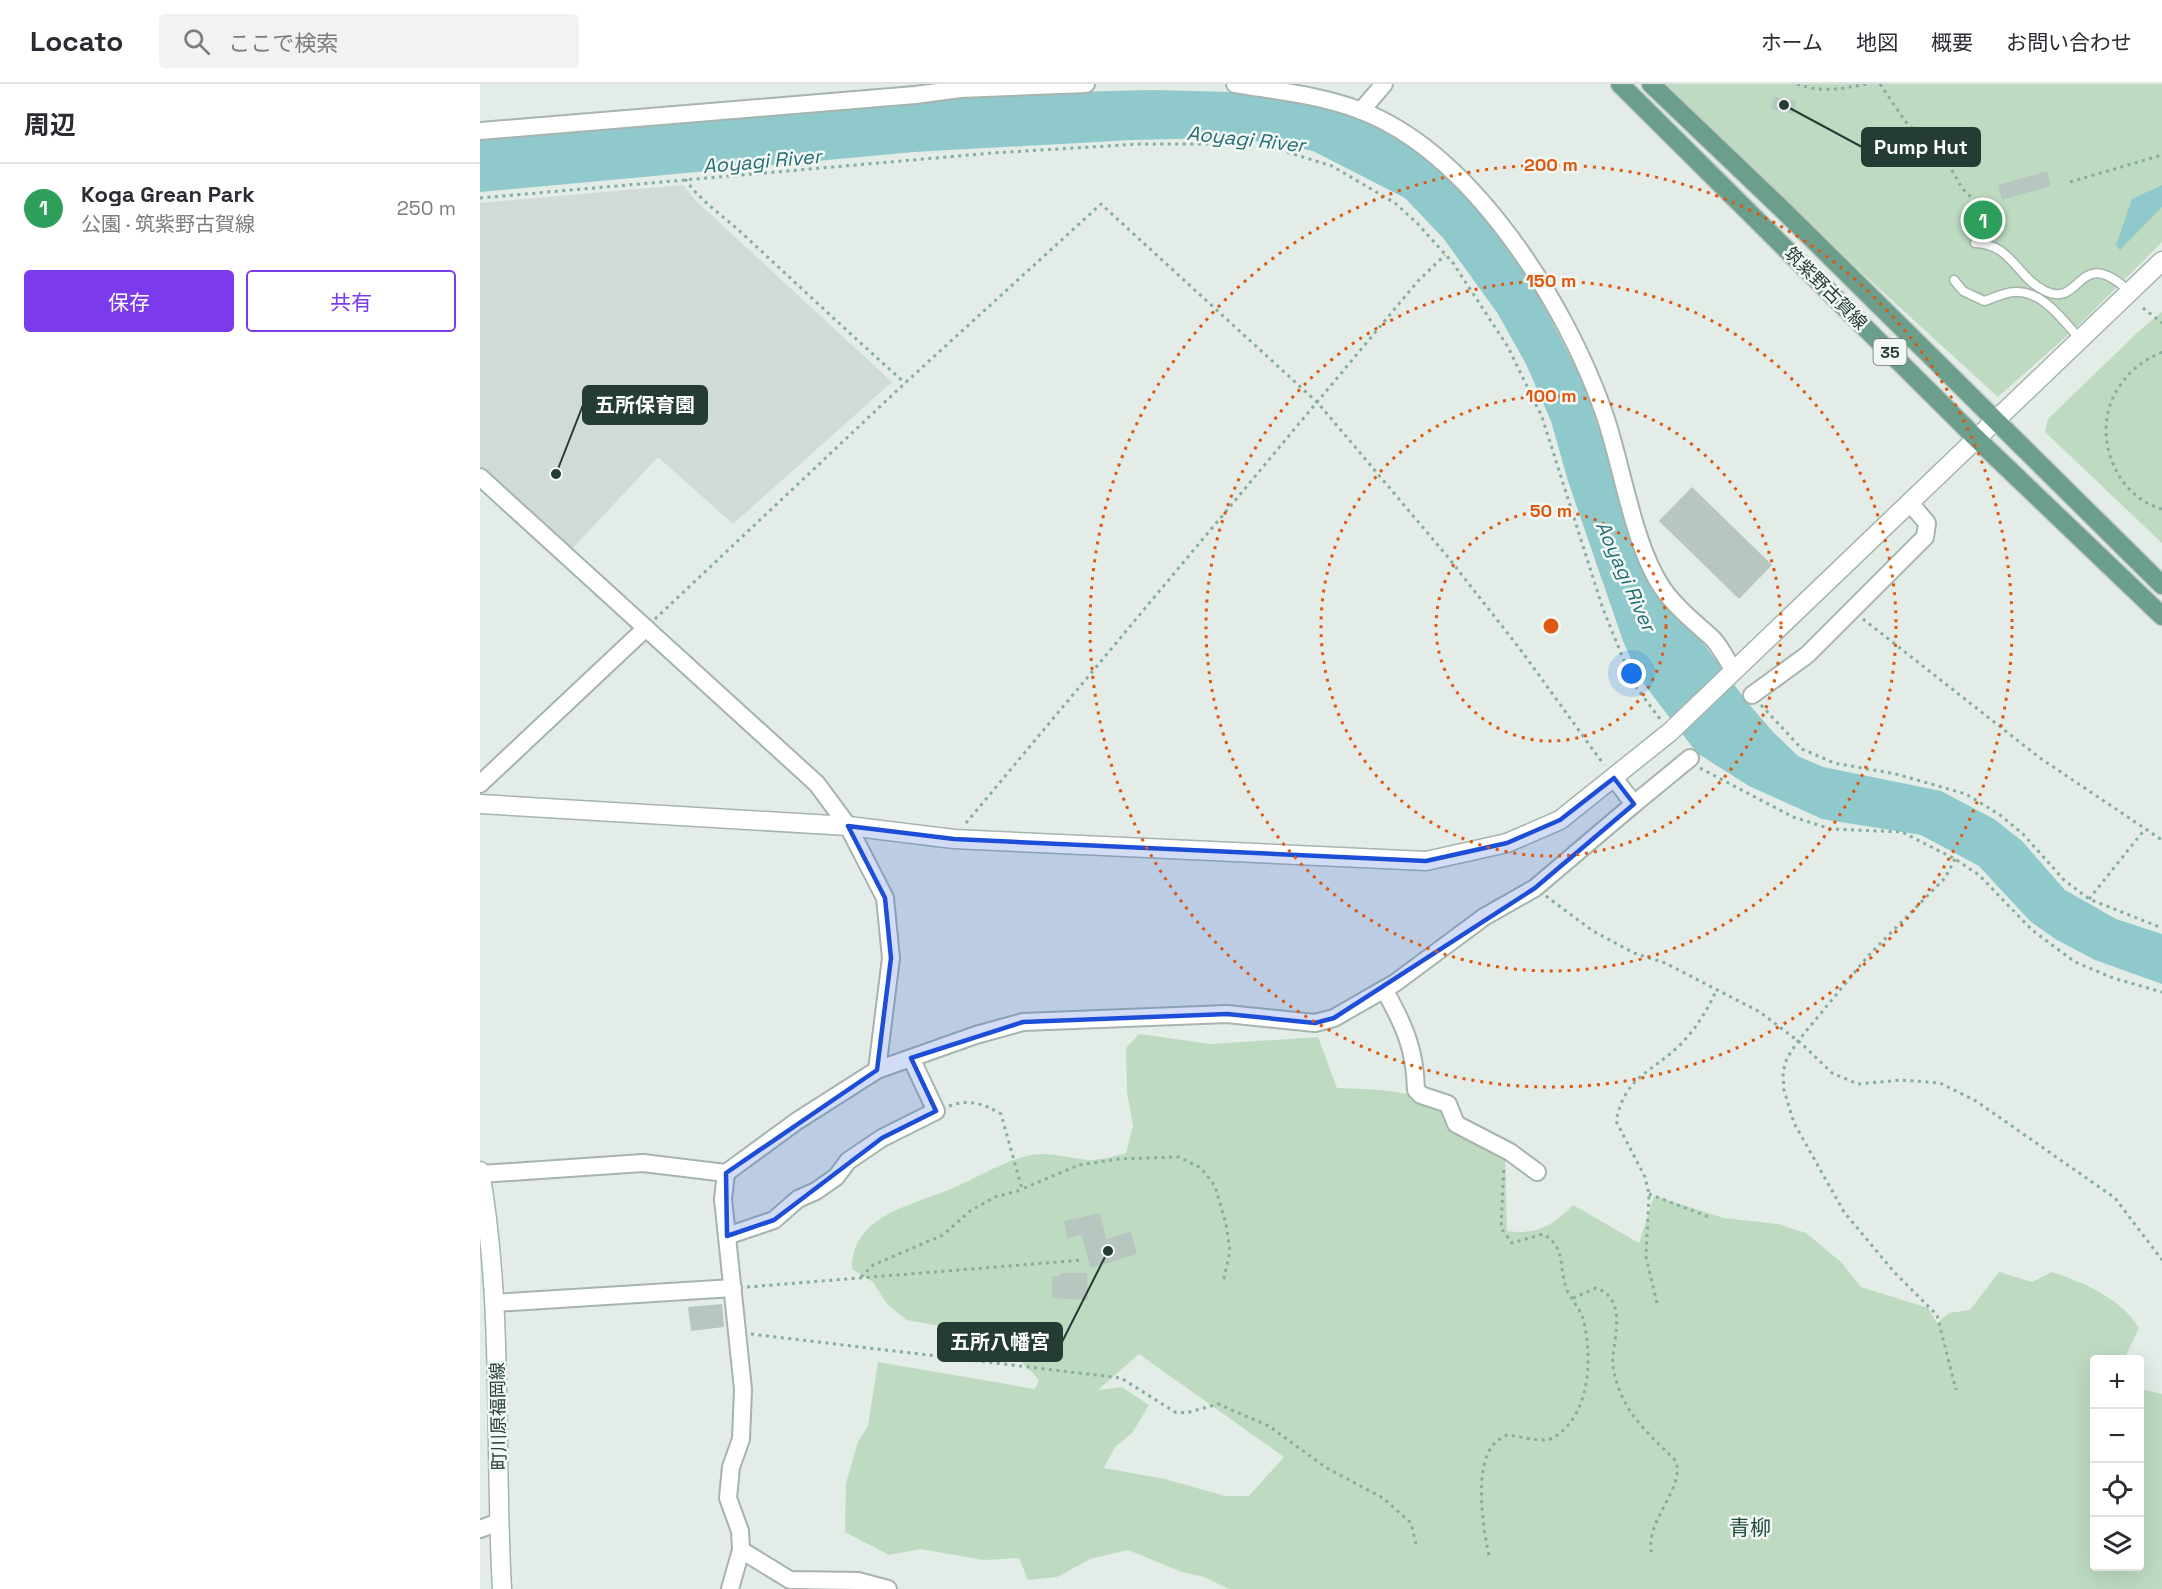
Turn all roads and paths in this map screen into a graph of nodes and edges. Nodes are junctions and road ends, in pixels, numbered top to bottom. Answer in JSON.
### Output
{"nodes":[{"id":1,"x":898,"y":84,"type":"edge"},
{"id":2,"x":1086,"y":84,"type":"edge"},
{"id":3,"x":1235,"y":84,"type":"edge"},
{"id":4,"x":1384,"y":84,"type":"edge"},
{"id":5,"x":1620,"y":84,"type":"edge"},
{"id":6,"x":1651,"y":84,"type":"edge"},
{"id":7,"x":1797,"y":84,"type":"edge"},
{"id":8,"x":1866,"y":84,"type":"edge"},
{"id":9,"x":1880,"y":84,"type":"edge"},
{"id":10,"x":915,"y":95,"type":"junction"},
{"id":11,"x":1361,"y":111,"type":"junction"},
{"id":12,"x":480,"y":131,"type":"edge"},
{"id":13,"x":2162,"y":155,"type":"edge"},
{"id":14,"x":685,"y":179,"type":"junction"},
{"id":15,"x":2070,"y":182,"type":"dead end"},
{"id":16,"x":480,"y":198,"type":"edge"},
{"id":17,"x":1990,"y":205,"type":"dead end"},
{"id":18,"x":1975,"y":243,"type":"dead end"},
{"id":19,"x":1445,"y":255,"type":"junction"},
{"id":20,"x":2162,"y":261,"type":"edge"},
{"id":21,"x":1954,"y":280,"type":"dead end"},
{"id":22,"x":2129,"y":291,"type":"junction"},
{"id":23,"x":2143,"y":308,"type":"dead end"},
{"id":24,"x":2162,"y":323,"type":"edge"},
{"id":25,"x":2081,"y":341,"type":"junction"},
{"id":26,"x":2162,"y":352,"type":"edge"},
{"id":27,"x":905,"y":383,"type":"junction"},
{"id":28,"x":1318,"y":403,"type":"junction"},
{"id":29,"x":1997,"y":422,"type":"junction"},
{"id":30,"x":1978,"y":440,"type":"junction"},
{"id":31,"x":480,"y":477,"type":"edge"},
{"id":32,"x":1910,"y":503,"type":"junction"},
{"id":33,"x":2162,"y":509,"type":"edge"},
{"id":34,"x":2162,"y":585,"type":"edge"},
{"id":35,"x":1852,"y":611,"type":"junction"},
{"id":36,"x":2162,"y":616,"type":"edge"},
{"id":37,"x":646,"y":627,"type":"junction"},
{"id":38,"x":1729,"y":674,"type":"junction"},
{"id":39,"x":1752,"y":695,"type":"joint"},
{"id":40,"x":1675,"y":728,"type":"junction"},
{"id":41,"x":1690,"y":758,"type":"joint"},
{"id":42,"x":1614,"y":778,"type":"junction"},
{"id":43,"x":480,"y":784,"type":"edge"},
{"id":44,"x":480,"y":804,"type":"edge"},
{"id":45,"x":1634,"y":804,"type":"junction"},
{"id":46,"x":848,"y":826,"type":"junction"},
{"id":47,"x":2145,"y":829,"type":"junction"},
{"id":48,"x":954,"y":839,"type":"junction"},
{"id":49,"x":2162,"y":840,"type":"edge"},
{"id":50,"x":1955,"y":860,"type":"junction"},
{"id":51,"x":1535,"y":888,"type":"junction"},
{"id":52,"x":2090,"y":899,"type":"junction"},
{"id":53,"x":2162,"y":928,"type":"edge"},
{"id":54,"x":1384,"y":989,"type":"junction"},
{"id":55,"x":1716,"y":991,"type":"junction"},
{"id":56,"x":2162,"y":992,"type":"edge"},
{"id":57,"x":1798,"y":1041,"type":"junction"},
{"id":58,"x":911,"y":1058,"type":"junction"},
{"id":59,"x":877,"y":1070,"type":"junction"},
{"id":60,"x":936,"y":1111,"type":"junction"},
{"id":61,"x":1505,"y":1150,"type":"junction"},
{"id":62,"x":1537,"y":1172,"type":"dead end"},
{"id":63,"x":480,"y":1173,"type":"edge"},
{"id":64,"x":726,"y":1173,"type":"junction"},
{"id":65,"x":1022,"y":1189,"type":"junction"},
{"id":66,"x":1649,"y":1194,"type":"junction"},
{"id":67,"x":1709,"y":1217,"type":"dead end"},
{"id":68,"x":727,"y":1236,"type":"junction"},
{"id":69,"x":1083,"y":1260,"type":"dead end"},
{"id":70,"x":2162,"y":1260,"type":"edge"},
{"id":71,"x":859,"y":1278,"type":"junction"},
{"id":72,"x":1222,"y":1283,"type":"dead end"},
{"id":73,"x":733,"y":1288,"type":"junction"},
{"id":74,"x":1573,"y":1298,"type":"junction"},
{"id":75,"x":494,"y":1303,"type":"junction"},
{"id":76,"x":1657,"y":1303,"type":"dead end"},
{"id":77,"x":737,"y":1332,"type":"junction"},
{"id":78,"x":1956,"y":1390,"type":"dead end"},
{"id":79,"x":499,"y":1522,"type":"junction"},
{"id":80,"x":480,"y":1529,"type":"edge"},
{"id":81,"x":1416,"y":1544,"type":"dead end"},
{"id":82,"x":741,"y":1550,"type":"junction"},
{"id":83,"x":1489,"y":1555,"type":"dead end"},
{"id":84,"x":1652,"y":1555,"type":"dead end"},
{"id":85,"x":502,"y":1589,"type":"edge"},
{"id":86,"x":730,"y":1589,"type":"edge"},
{"id":87,"x":888,"y":1589,"type":"edge"}],
"edges":[{"from":1,"to":10,"type":"street"},
{"from":2,"to":10,"type":"street"},
{"from":3,"to":11,"type":"street"},
{"from":4,"to":11,"type":"street"},
{"from":5,"to":30,"type":"main road","name":"筑紫野古賀線","number":"35"},
{"from":6,"to":29,"type":"main road","name":"筑紫野古賀線","number":"35"},
{"from":7,"to":8,"type":"path"},
{"from":9,"to":17,"type":"path"},
{"from":10,"to":12,"type":"street"},
{"from":11,"to":38,"type":"street"},
{"from":13,"to":15,"type":"path"},
{"from":14,"to":16,"type":"path"},
{"from":14,"to":19,"type":"path"},
{"from":14,"to":27,"type":"path"},
{"from":18,"to":22,"type":"lane"},
{"from":19,"to":28,"type":"path"},
{"from":19,"to":40,"type":"path"},
{"from":20,"to":22,"type":"street"},
{"from":21,"to":25,"type":"lane"},
{"from":22,"to":25,"type":"street"},
{"from":23,"to":24,"type":"path"},
{"from":25,"to":29,"type":"street"},
{"from":26,"to":33,"type":"path"},
{"from":27,"to":28,"type":"path"},
{"from":27,"to":37,"type":"path"},
{"from":28,"to":42,"type":"path"},
{"from":28,"to":48,"type":"path"},
{"from":29,"to":30,"type":"street"},
{"from":29,"to":34,"type":"main road","name":"筑紫野古賀線","number":"35"},
{"from":30,"to":32,"type":"street"},
{"from":30,"to":36,"type":"main road","name":"筑紫野古賀線","number":"35"},
{"from":31,"to":37,"type":"street"},
{"from":32,"to":35,"type":"street"},
{"from":32,"to":38,"type":"street"},
{"from":35,"to":39,"type":"street"},
{"from":35,"to":47,"type":"path"},
{"from":37,"to":43,"type":"street"},
{"from":37,"to":46,"type":"street"},
{"from":38,"to":40,"type":"street"},
{"from":39,"to":52,"type":"path"},
{"from":40,"to":42,"type":"street"},
{"from":41,"to":45,"type":"street"},
{"from":41,"to":50,"type":"path"},
{"from":42,"to":45,"type":"street"},
{"from":42,"to":48,"type":"street"},
{"from":44,"to":46,"type":"street"},
{"from":45,"to":51,"type":"street"},
{"from":46,"to":48,"type":"street"},
{"from":46,"to":59,"type":"street"},
{"from":47,"to":49,"type":"path"},
{"from":47,"to":52,"type":"path"},
{"from":50,"to":56,"type":"path"},
{"from":50,"to":57,"type":"path"},
{"from":51,"to":54,"type":"street"},
{"from":51,"to":55,"type":"path"},
{"from":52,"to":53,"type":"path"},
{"from":54,"to":58,"type":"street"},
{"from":54,"to":61,"type":"street"},
{"from":55,"to":57,"type":"path"},
{"from":55,"to":66,"type":"path"},
{"from":57,"to":70,"type":"path"},
{"from":57,"to":78,"type":"path"},
{"from":58,"to":59,"type":"street"},
{"from":58,"to":60,"type":"street"},
{"from":59,"to":64,"type":"street"},
{"from":60,"to":65,"type":"path"},
{"from":60,"to":68,"type":"street"},
{"from":61,"to":62,"type":"street"},
{"from":61,"to":74,"type":"path"},
{"from":63,"to":64,"type":"street"},
{"from":63,"to":75,"type":"street","name":"町川原福岡線"},
{"from":64,"to":68,"type":"street"},
{"from":65,"to":71,"type":"path"},
{"from":65,"to":72,"type":"path"},
{"from":66,"to":67,"type":"path"},
{"from":66,"to":76,"type":"path"},
{"from":68,"to":73,"type":"street"},
{"from":69,"to":71,"type":"path"},
{"from":71,"to":73,"type":"path"},
{"from":73,"to":75,"type":"street"},
{"from":73,"to":77,"type":"street"},
{"from":74,"to":83,"type":"path"},
{"from":74,"to":84,"type":"path"},
{"from":75,"to":79,"type":"street","name":"町川原福岡線"},
{"from":77,"to":81,"type":"path"},
{"from":77,"to":82,"type":"street"},
{"from":79,"to":80,"type":"street"},
{"from":79,"to":85,"type":"street","name":"町川原福岡線"},
{"from":82,"to":86,"type":"street"},
{"from":82,"to":87,"type":"street"}]}
